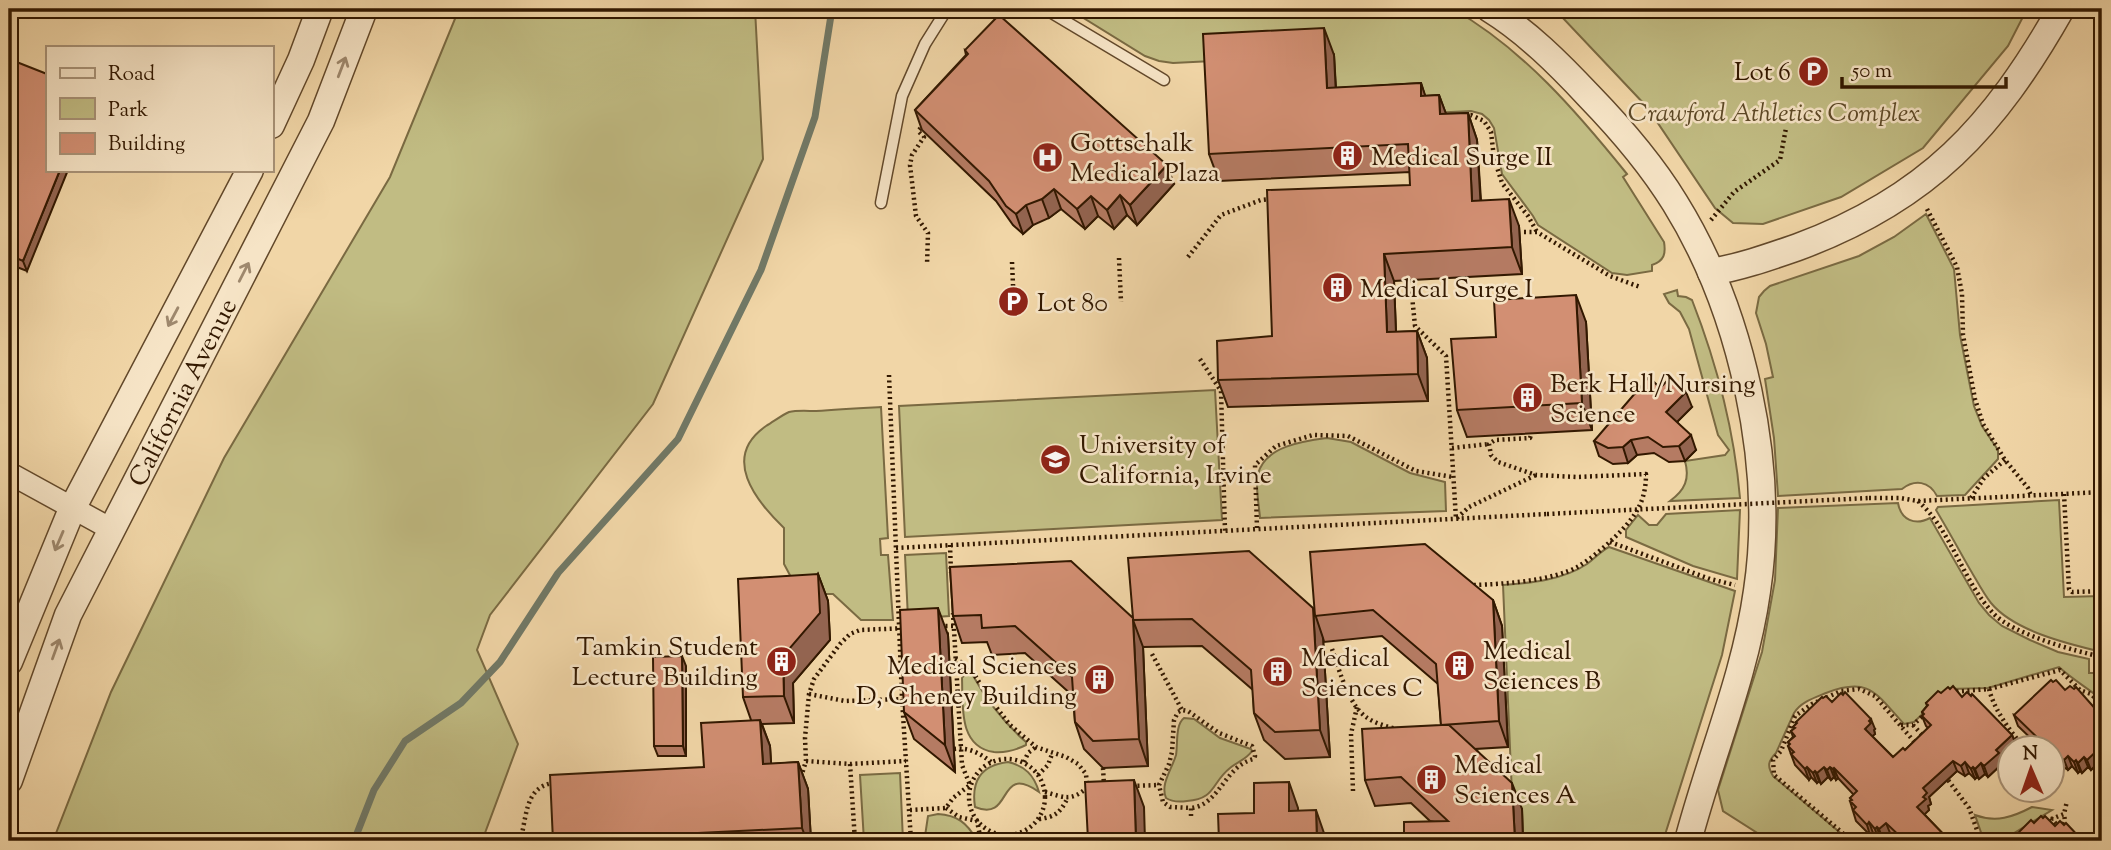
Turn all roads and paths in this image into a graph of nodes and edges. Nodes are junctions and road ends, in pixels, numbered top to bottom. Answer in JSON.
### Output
{"nodes":[{"id":1,"x":320,"y":9,"type":"edge"},
{"id":2,"x":364,"y":9,"type":"edge"},
{"id":3,"x":947,"y":9,"type":"edge"},
{"id":4,"x":1045,"y":9,"type":"edge"},
{"id":5,"x":1490,"y":9,"type":"edge"},
{"id":6,"x":2061,"y":9,"type":"edge"},
{"id":7,"x":1164,"y":80,"type":"dead end"},
{"id":8,"x":1460,"y":115,"type":"edge"},
{"id":9,"x":273,"y":121,"type":"edge"},
{"id":10,"x":927,"y":121,"type":"edge"},
{"id":11,"x":1786,"y":128,"type":"dead end"},
{"id":12,"x":249,"y":172,"type":"edge"},
{"id":13,"x":1274,"y":199,"type":"edge"},
{"id":14,"x":881,"y":203,"type":"dead end"},
{"id":15,"x":1927,"y":209,"type":"dead end"},
{"id":16,"x":1717,"y":212,"type":"dead end"},
{"id":17,"x":1524,"y":232,"type":"dead end"},
{"id":18,"x":1537,"y":232,"type":"junction"},
{"id":19,"x":1188,"y":257,"type":"dead end"},
{"id":20,"x":1119,"y":258,"type":"dead end"},
{"id":21,"x":1012,"y":262,"type":"dead end"},
{"id":22,"x":927,"y":265,"type":"dead end"},
{"id":23,"x":1711,"y":272,"type":"junction"},
{"id":24,"x":1410,"y":273,"type":"edge"},
{"id":25,"x":1640,"y":286,"type":"dead end"},
{"id":26,"x":1121,"y":302,"type":"dead end"},
{"id":27,"x":1014,"y":307,"type":"dead end"},
{"id":28,"x":1200,"y":359,"type":"dead end"},
{"id":29,"x":888,"y":375,"type":"dead end"},
{"id":30,"x":1531,"y":435,"type":"edge"},
{"id":31,"x":1489,"y":444,"type":"junction"},
{"id":32,"x":1452,"y":448,"type":"junction"},
{"id":33,"x":2005,"y":460,"type":"junction"},
{"id":34,"x":9,"y":473,"type":"edge"},
{"id":35,"x":1536,"y":475,"type":"junction"},
{"id":36,"x":1453,"y":477,"type":"junction"},
{"id":37,"x":2102,"y":492,"type":"edge"},
{"id":38,"x":2064,"y":494,"type":"junction"},
{"id":39,"x":2031,"y":496,"type":"junction"},
{"id":40,"x":1971,"y":499,"type":"junction"},
{"id":41,"x":1918,"y":501,"type":"junction"},
{"id":42,"x":72,"y":509,"type":"junction"},
{"id":43,"x":1456,"y":519,"type":"junction"},
{"id":44,"x":111,"y":529,"type":"junction"},
{"id":45,"x":1257,"y":529,"type":"junction"},
{"id":46,"x":1225,"y":531,"type":"junction"},
{"id":47,"x":1610,"y":542,"type":"junction"},
{"id":48,"x":950,"y":545,"type":"junction"},
{"id":49,"x":896,"y":548,"type":"junction"},
{"id":50,"x":952,"y":585,"type":"edge"},
{"id":51,"x":1474,"y":585,"type":"edge"},
{"id":52,"x":1758,"y":589,"type":"junction"},
{"id":53,"x":2102,"y":591,"type":"edge"},
{"id":54,"x":953,"y":612,"type":"edge"},
{"id":55,"x":953,"y":626,"type":"junction"},
{"id":56,"x":927,"y":627,"type":"edge"},
{"id":57,"x":900,"y":628,"type":"junction"},
{"id":58,"x":914,"y":628,"type":"edge"},
{"id":59,"x":1332,"y":649,"type":"dead end"},
{"id":60,"x":1152,"y":654,"type":"dead end"},
{"id":61,"x":2102,"y":657,"type":"edge"},
{"id":62,"x":955,"y":659,"type":"junction"},
{"id":63,"x":9,"y":662,"type":"edge"},
{"id":64,"x":1989,"y":689,"type":"junction"},
{"id":65,"x":1949,"y":692,"type":"edge"},
{"id":66,"x":809,"y":694,"type":"junction"},
{"id":67,"x":902,"y":699,"type":"junction"},
{"id":68,"x":2102,"y":705,"type":"edge"},
{"id":69,"x":1357,"y":708,"type":"junction"},
{"id":70,"x":1931,"y":708,"type":"edge"},
{"id":71,"x":1182,"y":710,"type":"junction"},
{"id":72,"x":1913,"y":724,"type":"junction"},
{"id":73,"x":1900,"y":725,"type":"junction"},
{"id":74,"x":1407,"y":730,"type":"edge"},
{"id":75,"x":2014,"y":734,"type":"edge"},
{"id":76,"x":1036,"y":747,"type":"junction"},
{"id":77,"x":961,"y":748,"type":"junction"},
{"id":78,"x":954,"y":749,"type":"dead end"},
{"id":79,"x":1052,"y":754,"type":"junction"},
{"id":80,"x":806,"y":761,"type":"junction"},
{"id":81,"x":906,"y":761,"type":"junction"},
{"id":82,"x":991,"y":762,"type":"junction"},
{"id":83,"x":1024,"y":762,"type":"junction"},
{"id":84,"x":850,"y":764,"type":"junction"},
{"id":85,"x":1103,"y":768,"type":"edge"},
{"id":86,"x":1038,"y":775,"type":"junction"},
{"id":87,"x":1944,"y":775,"type":"edge"},
{"id":88,"x":9,"y":780,"type":"edge"},
{"id":89,"x":558,"y":783,"type":"edge"},
{"id":90,"x":792,"y":783,"type":"edge"},
{"id":91,"x":970,"y":785,"type":"junction"},
{"id":92,"x":1159,"y":785,"type":"junction"},
{"id":93,"x":1123,"y":786,"type":"edge"},
{"id":94,"x":1111,"y":787,"type":"edge"},
{"id":95,"x":1087,"y":788,"type":"junction"},
{"id":96,"x":1353,"y":791,"type":"dead end"},
{"id":97,"x":1045,"y":792,"type":"junction"},
{"id":98,"x":1105,"y":795,"type":"edge"},
{"id":99,"x":1067,"y":799,"type":"junction"},
{"id":100,"x":2067,"y":801,"type":"dead end"},
{"id":101,"x":946,"y":808,"type":"junction"},
{"id":102,"x":1191,"y":808,"type":"junction"},
{"id":103,"x":909,"y":810,"type":"junction"},
{"id":104,"x":2064,"y":814,"type":"junction"},
{"id":105,"x":1191,"y":816,"type":"dead end"},
{"id":106,"x":2051,"y":818,"type":"junction"},
{"id":107,"x":1038,"y":819,"type":"junction"},
{"id":108,"x":977,"y":821,"type":"junction"},
{"id":109,"x":2041,"y":824,"type":"edge"},
{"id":110,"x":1003,"y":835,"type":"junction"},
{"id":111,"x":520,"y":841,"type":"edge"},
{"id":112,"x":855,"y":841,"type":"edge"},
{"id":113,"x":911,"y":841,"type":"edge"},
{"id":114,"x":981,"y":841,"type":"edge"},
{"id":115,"x":996,"y":841,"type":"edge"},
{"id":116,"x":1688,"y":841,"type":"edge"},
{"id":117,"x":1852,"y":841,"type":"edge"},
{"id":118,"x":1981,"y":841,"type":"edge"}],
"edges":[{"from":1,"to":9,"type":"street"},
{"from":44,"to":2,"type":"street","name":"California Avenue","one_way":true},
{"from":3,"to":14,"type":"lane"},
{"from":4,"to":7,"type":"lane"},
{"from":5,"to":23,"type":"street"},
{"from":6,"to":23,"type":"street"},
{"from":8,"to":18,"type":"path"},
{"from":10,"to":22,"type":"path"},
{"from":11,"to":16,"type":"path"},
{"from":12,"to":42,"type":"street","name":"California Avenue","one_way":true},
{"from":13,"to":19,"type":"path"},
{"from":15,"to":33,"type":"path"},
{"from":17,"to":18,"type":"path"},
{"from":18,"to":25,"type":"path"},
{"from":20,"to":26,"type":"path"},
{"from":21,"to":27,"type":"path"},
{"from":23,"to":52,"type":"street"},
{"from":24,"to":32,"type":"path"},
{"from":28,"to":46,"type":"path"},
{"from":29,"to":49,"type":"path"},
{"from":30,"to":31,"type":"path"},
{"from":31,"to":32,"type":"path"},
{"from":31,"to":35,"type":"path"},
{"from":32,"to":36,"type":"path"},
{"from":33,"to":39,"type":"path"},
{"from":33,"to":40,"type":"path"},
{"from":34,"to":42,"type":"street"},
{"from":35,"to":43,"type":"path"},
{"from":35,"to":47,"type":"path"},
{"from":36,"to":43,"type":"path"},
{"from":36,"to":45,"type":"path"},
{"from":37,"to":38,"type":"path"},
{"from":38,"to":39,"type":"path"},
{"from":38,"to":53,"type":"path"},
{"from":39,"to":40,"type":"path"},
{"from":40,"to":41,"type":"path"},
{"from":41,"to":43,"type":"path","bridge":true},
{"from":41,"to":61,"type":"path"},
{"from":42,"to":44,"type":"street"},
{"from":42,"to":63,"type":"street","name":"California Avenue","one_way":true},
{"from":43,"to":45,"type":"path"},
{"from":88,"to":44,"type":"street","name":"California Avenue","one_way":true},
{"from":45,"to":46,"type":"path"},
{"from":46,"to":48,"type":"path"},
{"from":47,"to":51,"type":"path"},
{"from":47,"to":52,"type":"path"},
{"from":48,"to":49,"type":"path"},
{"from":48,"to":50,"type":"path"},
{"from":49,"to":57,"type":"path"},
{"from":52,"to":116,"type":"street"},
{"from":54,"to":55,"type":"path"},
{"from":55,"to":56,"type":"path"},
{"from":55,"to":62,"type":"path"},
{"from":57,"to":58,"type":"path"},
{"from":57,"to":66,"type":"path"},
{"from":57,"to":67,"type":"path"},
{"from":59,"to":69,"type":"path"},
{"from":60,"to":71,"type":"path"},
{"from":62,"to":76,"type":"path"},
{"from":62,"to":77,"type":"path"},
{"from":64,"to":65,"type":"path"},
{"from":64,"to":68,"type":"path"},
{"from":64,"to":75,"type":"path"},
{"from":66,"to":67,"type":"path"},
{"from":66,"to":80,"type":"path"},
{"from":67,"to":81,"type":"path"},
{"from":69,"to":74,"type":"path"},
{"from":69,"to":96,"type":"path"},
{"from":70,"to":72,"type":"path"},
{"from":71,"to":92,"type":"path"},
{"from":71,"to":102,"type":"path"},
{"from":72,"to":73,"type":"path"},
{"from":72,"to":73,"type":"path"},
{"from":73,"to":117,"type":"path"},
{"from":76,"to":79,"type":"path"},
{"from":76,"to":83,"type":"path"},
{"from":77,"to":78,"type":"path"},
{"from":77,"to":82,"type":"path"},
{"from":77,"to":91,"type":"path"},
{"from":79,"to":86,"type":"path"},
{"from":79,"to":95,"type":"path"},
{"from":80,"to":84,"type":"path"},
{"from":80,"to":90,"type":"path"},
{"from":81,"to":84,"type":"path"},
{"from":81,"to":103,"type":"path"},
{"from":82,"to":83,"type":"path"},
{"from":82,"to":91,"type":"path"},
{"from":83,"to":86,"type":"path"},
{"from":84,"to":112,"type":"path"},
{"from":85,"to":98,"type":"path","bridge":true},
{"from":86,"to":97,"type":"path"},
{"from":87,"to":118,"type":"path"},
{"from":89,"to":111,"type":"path"},
{"from":91,"to":101,"type":"path"},
{"from":91,"to":108,"type":"path"},
{"from":92,"to":93,"type":"path"},
{"from":92,"to":102,"type":"path"},
{"from":94,"to":95,"type":"path"},
{"from":95,"to":99,"type":"path"},
{"from":97,"to":99,"type":"path"},
{"from":97,"to":107,"type":"path"},
{"from":99,"to":107,"type":"path"},
{"from":100,"to":104,"type":"path"},
{"from":101,"to":103,"type":"path"},
{"from":101,"to":108,"type":"path"},
{"from":102,"to":105,"type":"path"},
{"from":103,"to":113,"type":"path"},
{"from":104,"to":106,"type":"path"},
{"from":104,"to":106,"type":"path"},
{"from":106,"to":109,"type":"path"},
{"from":107,"to":110,"type":"path"},
{"from":108,"to":110,"type":"path"},
{"from":108,"to":114,"type":"path"},
{"from":110,"to":115,"type":"path"}]}
